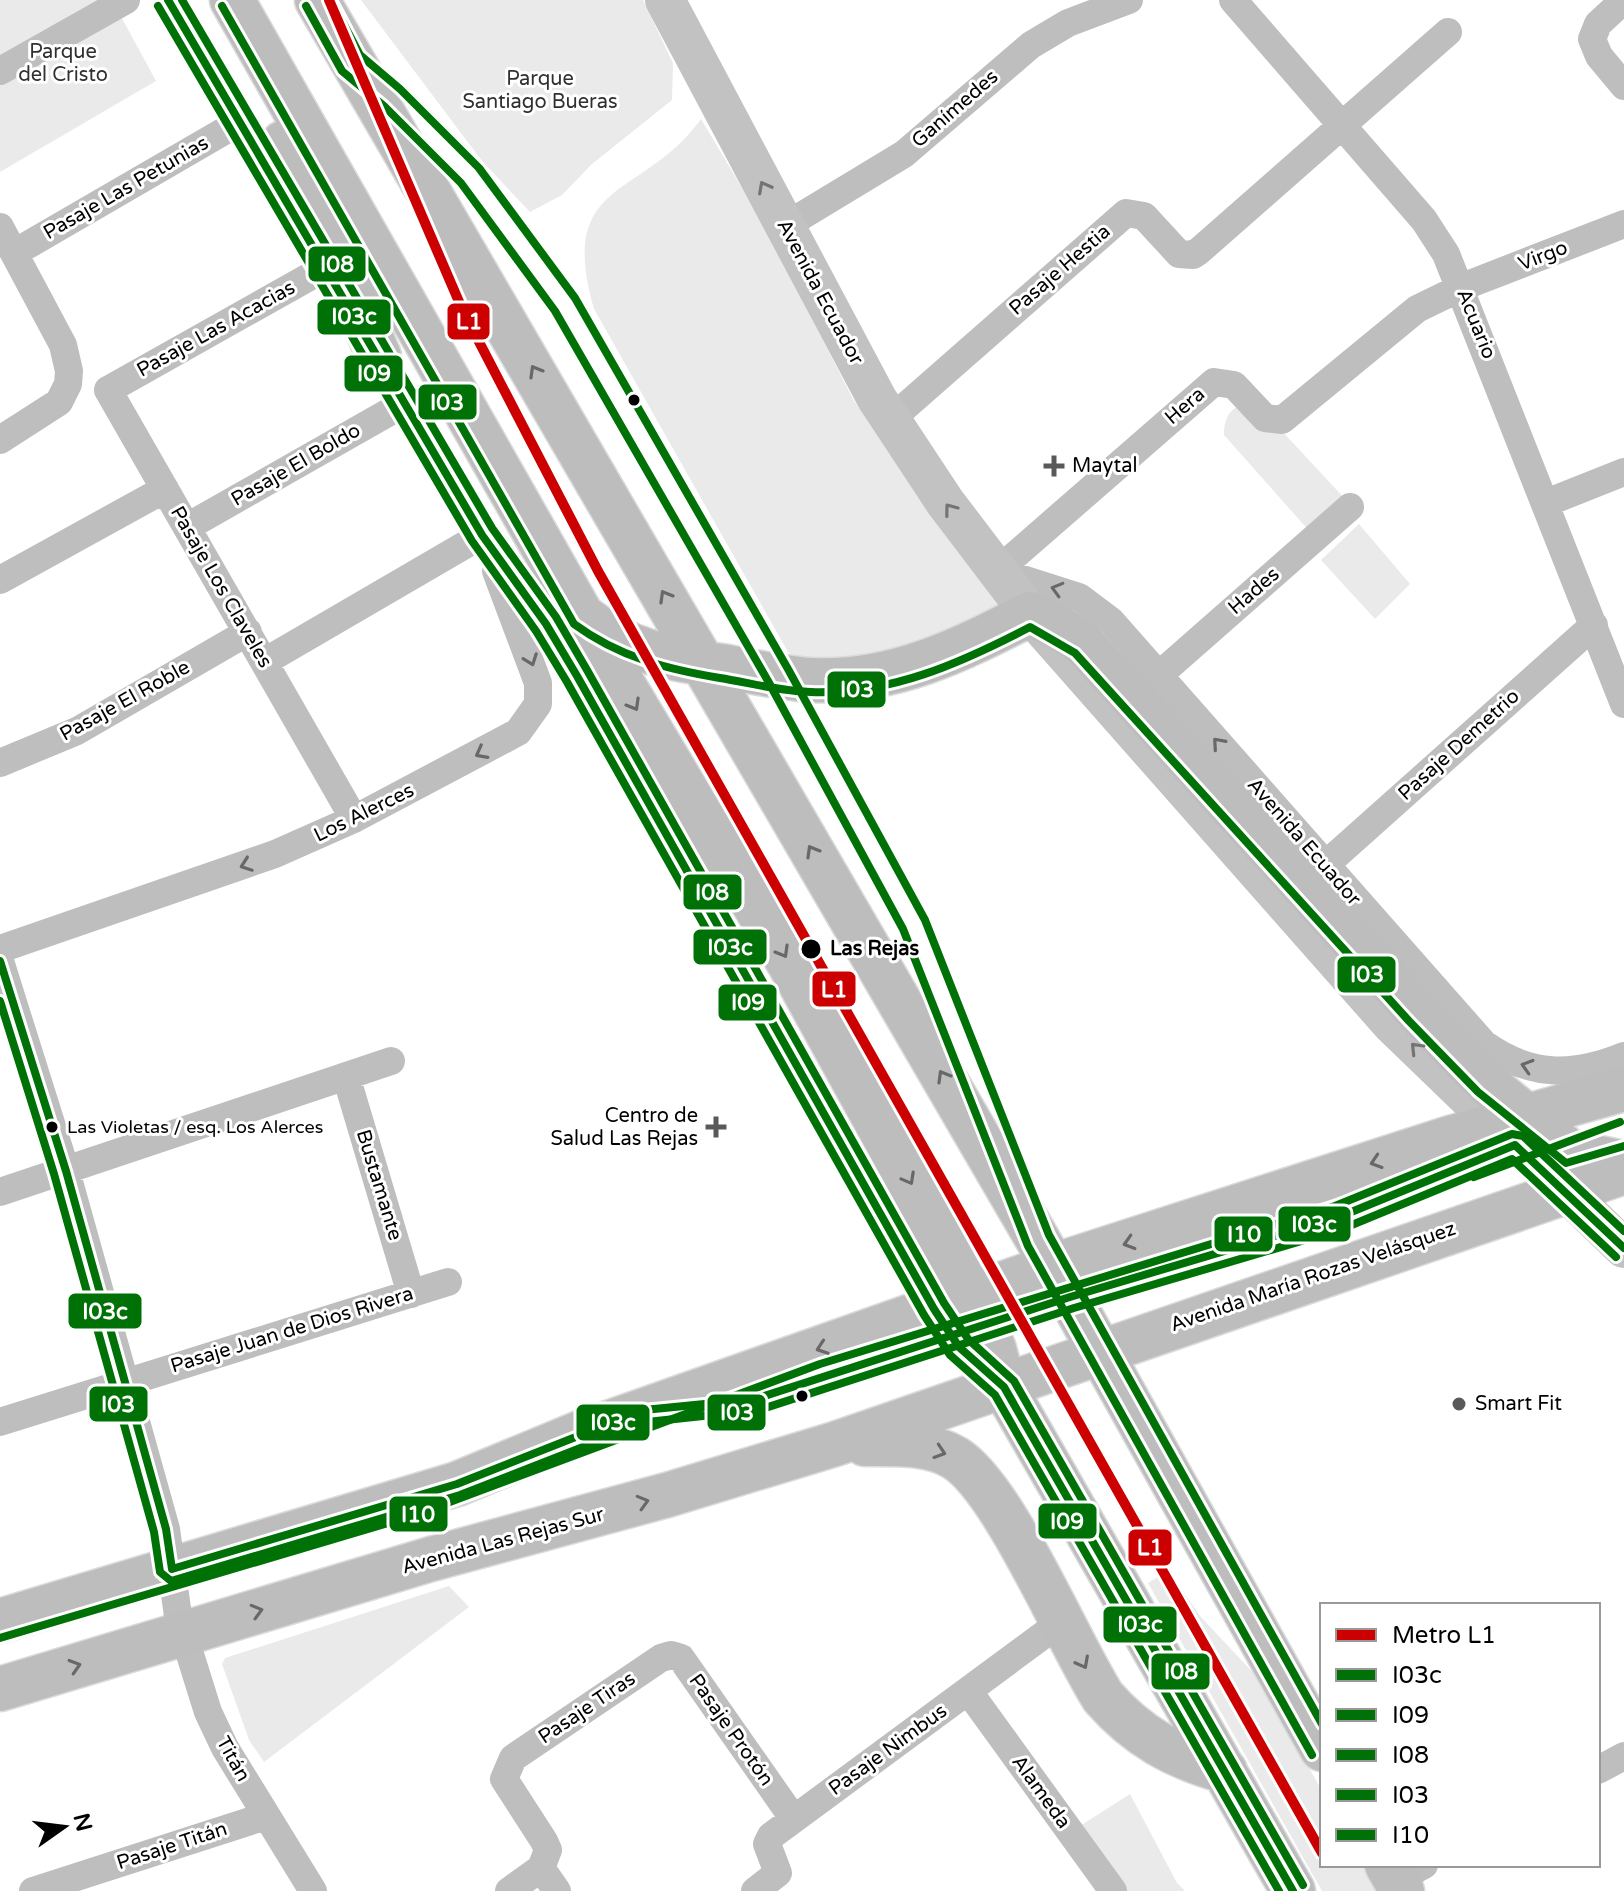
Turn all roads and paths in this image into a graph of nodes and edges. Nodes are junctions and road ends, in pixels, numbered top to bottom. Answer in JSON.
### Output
{"nodes":[{"id":1,"x":126,"y":0,"type":"edge"},
{"id":2,"x":168,"y":0,"type":"edge"},
{"id":3,"x":216,"y":0,"type":"edge"},
{"id":4,"x":232,"y":0,"type":"edge"},
{"id":5,"x":317,"y":0,"type":"edge"},
{"id":6,"x":665,"y":0,"type":"edge"},
{"id":7,"x":1129,"y":0,"type":"edge"},
{"id":8,"x":1233,"y":0,"type":"edge"},
{"id":9,"x":1624,"y":0,"type":"edge"},
{"id":10,"x":1448,"y":32,"type":"dead end"},
{"id":11,"x":0,"y":71,"type":"edge"},
{"id":12,"x":1624,"y":86,"type":"edge"},
{"id":13,"x":238,"y":123,"type":"junction"},
{"id":14,"x":1342,"y":125,"type":"junction"},
{"id":15,"x":1624,"y":224,"type":"edge"},
{"id":16,"x":785,"y":226,"type":"junction"},
{"id":17,"x":0,"y":227,"type":"edge"},
{"id":18,"x":14,"y":253,"type":"junction"},
{"id":19,"x":325,"y":268,"type":"junction"},
{"id":20,"x":1462,"y":287,"type":"junction"},
{"id":21,"x":379,"y":356,"type":"junction"},
{"id":22,"x":68,"y":384,"type":"junction"},
{"id":23,"x":108,"y":390,"type":"junction"},
{"id":24,"x":405,"y":403,"type":"junction"},
{"id":25,"x":890,"y":420,"type":"junction"},
{"id":26,"x":0,"y":440,"type":"edge"},
{"id":27,"x":1624,"y":472,"type":"edge"},
{"id":28,"x":165,"y":489,"type":"junction"},
{"id":29,"x":1546,"y":503,"type":"junction"},
{"id":30,"x":1350,"y":507,"type":"dead end"},
{"id":31,"x":187,"y":527,"type":"junction"},
{"id":32,"x":482,"y":535,"type":"junction"},
{"id":33,"x":997,"y":571,"type":"junction"},
{"id":34,"x":0,"y":580,"type":"edge"},
{"id":35,"x":581,"y":614,"type":"junction"},
{"id":36,"x":1030,"y":614,"type":"junction"},
{"id":37,"x":1594,"y":625,"type":"junction"},
{"id":38,"x":248,"y":632,"type":"junction"},
{"id":39,"x":264,"y":662,"type":"junction"},
{"id":40,"x":704,"y":664,"type":"junction"},
{"id":41,"x":1159,"y":675,"type":"junction"},
{"id":42,"x":1624,"y":704,"type":"edge"},
{"id":43,"x":0,"y":763,"type":"edge"},
{"id":44,"x":354,"y":819,"type":"junction"},
{"id":45,"x":1324,"y":866,"type":"junction"},
{"id":46,"x":0,"y":949,"type":"edge"},
{"id":47,"x":0,"y":961,"type":"edge"},
{"id":48,"x":1624,"y":1056,"type":"edge"},
{"id":49,"x":391,"y":1061,"type":"dead end"},
{"id":50,"x":346,"y":1076,"type":"junction"},
{"id":51,"x":1624,"y":1089,"type":"edge"},
{"id":52,"x":1510,"y":1120,"type":"junction"},
{"id":53,"x":1624,"y":1163,"type":"edge"},
{"id":54,"x":66,"y":1171,"type":"junction"},
{"id":55,"x":1624,"y":1172,"type":"edge"},
{"id":56,"x":0,"y":1192,"type":"edge"},
{"id":57,"x":1566,"y":1192,"type":"junction"},
{"id":58,"x":1624,"y":1248,"type":"edge"},
{"id":59,"x":1053,"y":1266,"type":"junction"},
{"id":60,"x":448,"y":1282,"type":"dead end"},
{"id":61,"x":411,"y":1294,"type":"junction"},
{"id":62,"x":953,"y":1302,"type":"junction"},
{"id":63,"x":1098,"y":1352,"type":"junction"},
{"id":64,"x":125,"y":1382,"type":"junction"},
{"id":65,"x":1004,"y":1387,"type":"junction"},
{"id":66,"x":0,"y":1422,"type":"edge"},
{"id":67,"x":835,"y":1444,"type":"junction"},
{"id":68,"x":249,"y":1546,"type":"junction"},
{"id":69,"x":172,"y":1569,"type":"junction"},
{"id":70,"x":0,"y":1621,"type":"edge"},
{"id":71,"x":1061,"y":1622,"type":"junction"},
{"id":72,"x":180,"y":1624,"type":"junction"},
{"id":73,"x":661,"y":1658,"type":"joint"},
{"id":74,"x":0,"y":1689,"type":"edge"},
{"id":75,"x":969,"y":1692,"type":"junction"},
{"id":76,"x":1320,"y":1745,"type":"edge"},
{"id":77,"x":1624,"y":1756,"type":"edge"},
{"id":78,"x":1600,"y":1769,"type":"edge"},
{"id":79,"x":1225,"y":1771,"type":"junction"},
{"id":80,"x":266,"y":1816,"type":"junction"},
{"id":81,"x":793,"y":1818,"type":"junction"},
{"id":82,"x":549,"y":1879,"type":"edge"},
{"id":83,"x":785,"y":1882,"type":"edge"},
{"id":84,"x":33,"y":1891,"type":"edge"},
{"id":85,"x":313,"y":1891,"type":"edge"},
{"id":86,"x":509,"y":1891,"type":"edge"},
{"id":87,"x":755,"y":1891,"type":"edge"},
{"id":88,"x":1113,"y":1891,"type":"edge"},
{"id":89,"x":1293,"y":1891,"type":"edge"}],
"edges":[{"from":1,"to":11,"type":"street"},
{"from":2,"to":13,"type":"street"},
{"from":3,"to":21,"type":"main road"},
{"from":4,"to":35,"type":"main road"},
{"from":40,"to":5,"type":"main road","one_way":true},
{"from":16,"to":6,"type":"main road","name":"Avenida Ecuador","one_way":true},
{"from":7,"to":16,"type":"street","name":"Ganímedes"},
{"from":8,"to":14,"type":"street","name":"Acuario"},
{"from":9,"to":12,"type":"street"},
{"from":10,"to":14,"type":"street"},
{"from":13,"to":18,"type":"street","name":"Pasaje Las Petunias"},
{"from":13,"to":19,"type":"street"},
{"from":14,"to":20,"type":"street","name":"Acuario"},
{"from":14,"to":25,"type":"street","name":"Pasaje Hestia"},
{"from":15,"to":20,"type":"street","name":"Virgo"},
{"from":16,"to":25,"type":"main road","name":"Avenida Ecuador"},
{"from":17,"to":18,"type":"street"},
{"from":18,"to":22,"type":"street"},
{"from":19,"to":21,"type":"street"},
{"from":19,"to":23,"type":"street","name":"Pasaje Las Acacias"},
{"from":20,"to":29,"type":"street","name":"Acuario"},
{"from":20,"to":33,"type":"street","name":"Hera"},
{"from":21,"to":24,"type":"street"},
{"from":22,"to":23,"type":"street"},
{"from":22,"to":26,"type":"street"},
{"from":23,"to":28,"type":"street","name":"Pasaje Los Claveles"},
{"from":24,"to":31,"type":"street","name":"Pasaje El Boldo"},
{"from":24,"to":32,"type":"street"},
{"from":33,"to":25,"type":"main road","name":"Avenida Ecuador","one_way":true},
{"from":27,"to":29,"type":"street"},
{"from":28,"to":31,"type":"street","name":"Pasaje Los Claveles"},
{"from":28,"to":34,"type":"street"},
{"from":29,"to":37,"type":"street","name":"Acuario"},
{"from":30,"to":41,"type":"street","name":"Hades"},
{"from":31,"to":38,"type":"street","name":"Pasaje Los Claveles"},
{"from":32,"to":39,"type":"street"},
{"from":32,"to":44,"type":"street","name":"Los Alerces","one_way":true},
{"from":32,"to":62,"type":"street"},
{"from":33,"to":36,"type":"main road","name":"Avenida Ecuador"},
{"from":41,"to":33,"type":"street","name":"Avenida Ecuador","one_way":true},
{"from":35,"to":40,"type":"main road"},
{"from":35,"to":62,"type":"main road","one_way":true},
{"from":36,"to":40,"type":"main road"},
{"from":36,"to":52,"type":"main road","name":"Avenida Ecuador"},
{"from":37,"to":42,"type":"street","name":"Acuario"},
{"from":37,"to":45,"type":"street","name":"Pasaje Demetrio"},
{"from":38,"to":39,"type":"street","name":"Pasaje Los Claveles"},
{"from":38,"to":43,"type":"street","name":"Pasaje El Roble"},
{"from":39,"to":44,"type":"street","name":"Pasaje Los Claveles"},
{"from":59,"to":40,"type":"main road","one_way":true},
{"from":45,"to":41,"type":"street","name":"Avenida Ecuador","one_way":true},
{"from":44,"to":46,"type":"street","name":"Los Alerces","one_way":true},
{"from":48,"to":45,"type":"street","name":"Avenida Ecuador","one_way":true},
{"from":47,"to":54,"type":"street","name":"Titán"},
{"from":49,"to":50,"type":"street"},
{"from":50,"to":54,"type":"street"},
{"from":50,"to":61,"type":"street","name":"Bustamante"},
{"from":51,"to":52,"type":"main road"},
{"from":52,"to":53,"type":"main road","name":"Avenida Ecuador"},
{"from":52,"to":57,"type":"main road","name":"Avenida Ecuador"},
{"from":52,"to":59,"type":"main road","one_way":true},
{"from":54,"to":56,"type":"street"},
{"from":54,"to":64,"type":"street","name":"Titán"},
{"from":55,"to":57,"type":"main road","name":"Avenida María Rozas Velásquez"},
{"from":57,"to":58,"type":"main road","name":"Avenida Ecuador"},
{"from":57,"to":63,"type":"main road","name":"Avenida María Rozas Velásquez"},
{"from":59,"to":62,"type":"main road"},
{"from":59,"to":63,"type":"main road"},
{"from":60,"to":61,"type":"street","name":"Pasaje Juan de Dios Rivera"},
{"from":61,"to":64,"type":"street","name":"Pasaje Juan de Dios Rivera"},
{"from":62,"to":65,"type":"main road"},
{"from":62,"to":68,"type":"main road","one_way":true},
{"from":63,"to":65,"type":"main road","name":"Avenida María Rozas Velásquez"},
{"from":63,"to":76,"type":"main road"},
{"from":64,"to":66,"type":"street","name":"Pasaje Juan de Dios Rivera"},
{"from":64,"to":69,"type":"street","name":"Titán"},
{"from":65,"to":67,"type":"main road","name":"Avenida Las Rejas Sur"},
{"from":65,"to":79,"type":"main road"},
{"from":67,"to":71,"type":"main road","one_way":true},
{"from":72,"to":67,"type":"main road","name":"Avenida Las Rejas Sur","one_way":true},
{"from":68,"to":69,"type":"main road"},
{"from":68,"to":72,"type":"main road"},
{"from":69,"to":70,"type":"main road"},
{"from":69,"to":72,"type":"street","name":"Titán"},
{"from":71,"to":75,"type":"street","name":"Pasaje Nimbus"},
{"from":71,"to":79,"type":"main road","one_way":true},
{"from":74,"to":72,"type":"main road","name":"Avenida Las Rejas Sur","one_way":true},
{"from":72,"to":80,"type":"street","name":"Titán"},
{"from":73,"to":81,"type":"street","name":"Pasaje Protón"},
{"from":73,"to":82,"type":"street","name":"Pasaje Tiras"},
{"from":75,"to":81,"type":"street","name":"Pasaje Nimbus"},
{"from":75,"to":88,"type":"street","name":"Alameda"},
{"from":77,"to":78,"type":"street"},
{"from":79,"to":89,"type":"main road"},
{"from":80,"to":84,"type":"street","name":"Pasaje Titán"},
{"from":80,"to":85,"type":"street","name":"Titán"},
{"from":81,"to":83,"type":"street","name":"Pasaje Nimbus"},
{"from":82,"to":86,"type":"street"},
{"from":83,"to":87,"type":"street","name":"Pasaje Nimbus"}]}
